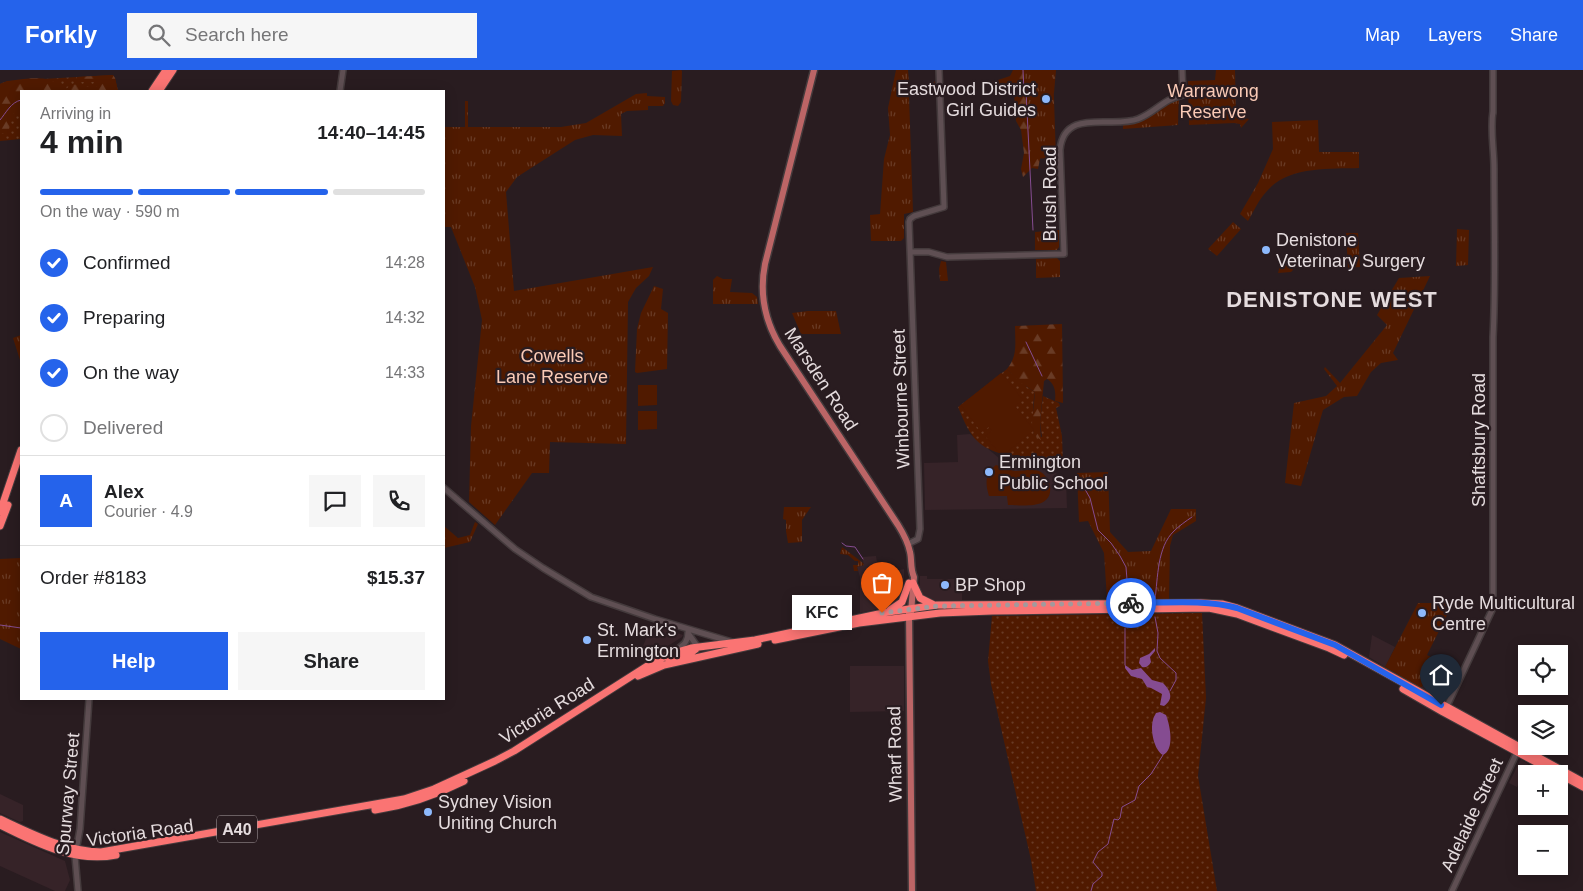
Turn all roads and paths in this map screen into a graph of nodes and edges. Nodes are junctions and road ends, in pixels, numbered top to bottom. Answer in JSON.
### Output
{"nodes":[{"id":1,"x":166,"y":70,"type":"edge"},
{"id":2,"x":173,"y":70,"type":"edge"},
{"id":3,"x":343,"y":70,"type":"edge"},
{"id":4,"x":814,"y":70,"type":"edge"},
{"id":5,"x":939,"y":70,"type":"edge"},
{"id":6,"x":1182,"y":70,"type":"edge"},
{"id":7,"x":1493,"y":70,"type":"edge"},
{"id":8,"x":153,"y":90,"type":"edge"},
{"id":9,"x":160,"y":90,"type":"edge"},
{"id":10,"x":340,"y":90,"type":"edge"},
{"id":11,"x":910,"y":252,"type":"junction"},
{"id":12,"x":20,"y":453,"type":"edge"},
{"id":13,"x":20,"y":467,"type":"edge"},
{"id":14,"x":445,"y":489,"type":"edge"},
{"id":15,"x":0,"y":512,"type":"edge"},
{"id":16,"x":0,"y":526,"type":"edge"},
{"id":17,"x":908,"y":544,"type":"junction"},
{"id":18,"x":911,"y":583,"type":"junction"},
{"id":19,"x":937,"y":606,"type":"junction"},
{"id":20,"x":910,"y":611,"type":"junction"},
{"id":21,"x":888,"y":612,"type":"junction"},
{"id":22,"x":688,"y":630,"type":"junction"},
{"id":23,"x":734,"y":642,"type":"junction"},
{"id":24,"x":697,"y":646,"type":"junction"},
{"id":25,"x":747,"y":646,"type":"junction"},
{"id":26,"x":670,"y":654,"type":"junction"},
{"id":27,"x":643,"y":673,"type":"junction"},
{"id":28,"x":89,"y":700,"type":"edge"},
{"id":29,"x":1444,"y":710,"type":"junction"},
{"id":30,"x":1518,"y":749,"type":"joint"},
{"id":31,"x":1528,"y":755,"type":"edge"},
{"id":32,"x":1530,"y":755,"type":"edge"},
{"id":33,"x":1544,"y":765,"type":"edge"},
{"id":34,"x":1568,"y":779,"type":"edge"},
{"id":35,"x":1583,"y":782,"type":"edge"},
{"id":36,"x":1583,"y":787,"type":"edge"},
{"id":37,"x":0,"y":819,"type":"edge"},
{"id":38,"x":0,"y":825,"type":"edge"},
{"id":39,"x":76,"y":853,"type":"junction"},
{"id":40,"x":78,"y":891,"type":"edge"},
{"id":41,"x":912,"y":891,"type":"edge"},
{"id":42,"x":1452,"y":891,"type":"edge"}],
"edges":[{"from":1,"to":8,"type":"highway"},
{"from":2,"to":9,"type":"highway"},
{"from":3,"to":10,"type":"street"},
{"from":4,"to":17,"type":"main road","name":"Marsden Road"},
{"from":5,"to":11,"type":"street","name":"Winbourne Street"},
{"from":6,"to":11,"type":"street","name":"Brush Road"},
{"from":7,"to":29,"type":"street","name":"Shaftsbury Road"},
{"from":11,"to":17,"type":"street","name":"Winbourne Street"},
{"from":12,"to":15,"type":"highway"},
{"from":13,"to":16,"type":"highway"},
{"from":14,"to":22,"type":"street"},
{"from":17,"to":18,"type":"main road","name":"Marsden Road"},
{"from":18,"to":19,"type":"highway"},
{"from":18,"to":20,"type":"main road","name":"Marsden Road"},
{"from":18,"to":21,"type":"highway"},
{"from":19,"to":20,"type":"highway","name":"Victoria Road","number":"A40"},
{"from":19,"to":29,"type":"highway","name":"Victoria Road","number":"A40"},
{"from":20,"to":21,"type":"highway","name":"Victoria Road","number":"A40"},
{"from":20,"to":25,"type":"highway","name":"Victoria Road","number":"A40"},
{"from":20,"to":29,"type":"highway","name":"Victoria Road","number":"A40"},
{"from":20,"to":41,"type":"main road","name":"Wharf Road"},
{"from":21,"to":23,"type":"highway","name":"Victoria Road","number":"A40"},
{"from":22,"to":23,"type":"street"},
{"from":22,"to":24,"type":"street"},
{"from":22,"to":26,"type":"street"},
{"from":23,"to":24,"type":"highway","name":"Victoria Road","number":"A40"},
{"from":24,"to":25,"type":"highway"},
{"from":24,"to":26,"type":"highway","name":"Victoria Road","number":"A40"},
{"from":24,"to":27,"type":"highway"},
{"from":25,"to":27,"type":"highway","name":"Victoria Road","number":"A40"},
{"from":26,"to":39,"type":"highway","name":"Victoria Road","number":"A40"},
{"from":27,"to":39,"type":"highway","name":"Victoria Road","number":"A40"},
{"from":28,"to":39,"type":"street","name":"Spurway Street"},
{"from":29,"to":30,"type":"highway","name":"Victoria Road","number":"A40"},
{"from":30,"to":42,"type":"street","name":"Adelaide Street"},
{"from":31,"to":33,"type":"highway","name":"Victoria Road","number":"A40"},
{"from":32,"to":35,"type":"highway","name":"Victoria Road","number":"A40"},
{"from":34,"to":36,"type":"highway","name":"Victoria Road","number":"A40"},
{"from":37,"to":39,"type":"highway","name":"Victoria Road","number":"A40"},
{"from":38,"to":39,"type":"highway","name":"Victoria Road","number":"A40"},
{"from":39,"to":40,"type":"street","name":"Spurway Street"}]}
